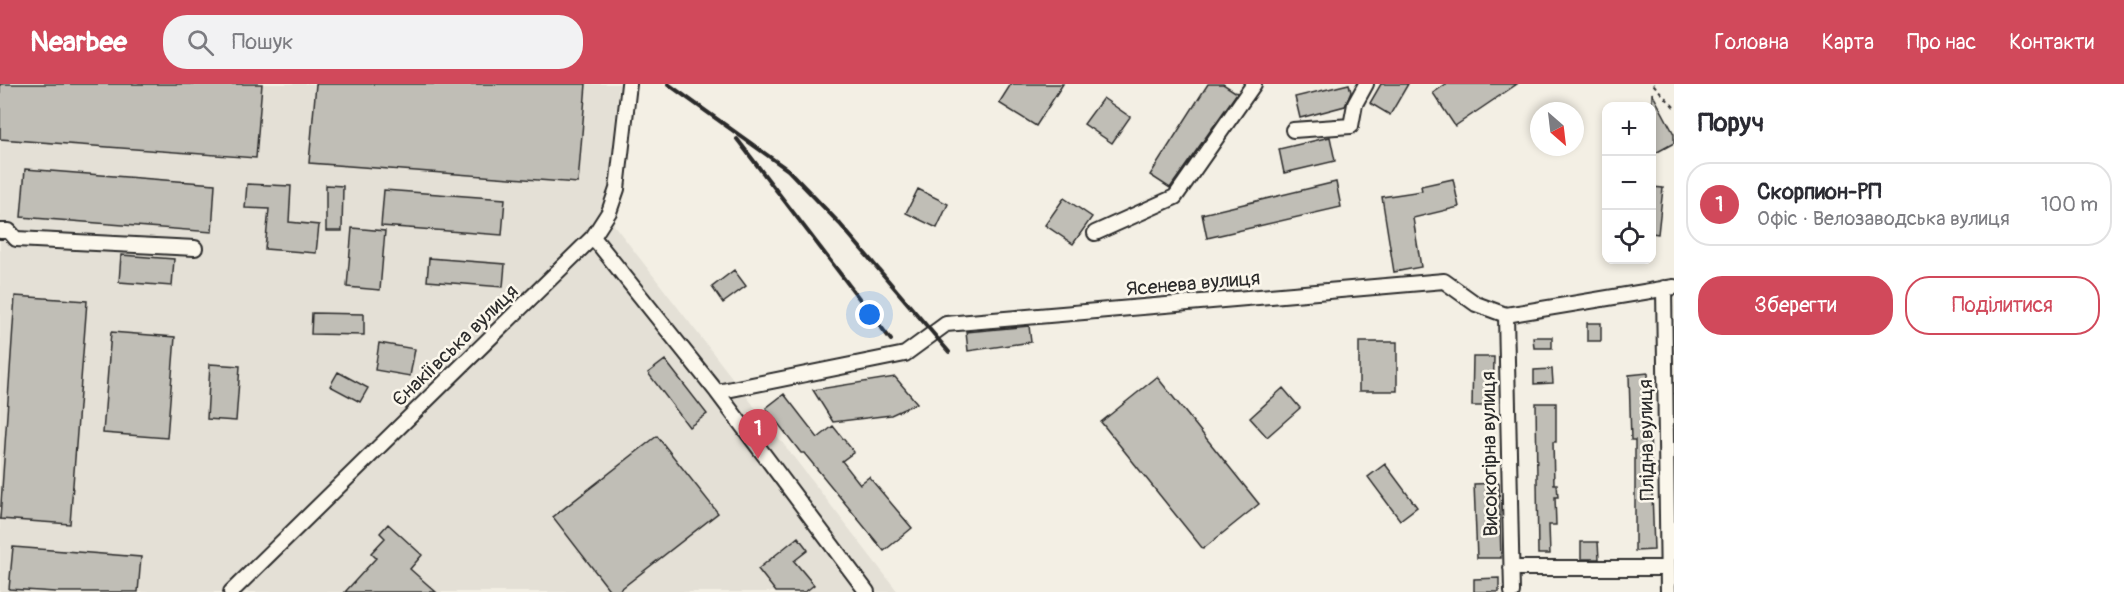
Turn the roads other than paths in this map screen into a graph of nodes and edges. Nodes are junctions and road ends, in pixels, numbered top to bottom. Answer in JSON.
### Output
{"nodes":[{"id":1,"x":629,"y":84,"type":"edge"},
{"id":2,"x":1254,"y":84,"type":"edge"},
{"id":3,"x":1366,"y":84,"type":"edge"},
{"id":4,"x":1293,"y":130,"type":"dead end"},
{"id":5,"x":0,"y":231,"type":"edge"},
{"id":6,"x":1095,"y":233,"type":"dead end"},
{"id":7,"x":593,"y":237,"type":"junction"},
{"id":8,"x":195,"y":248,"type":"dead end"},
{"id":9,"x":1669,"y":287,"type":"edge"},
{"id":10,"x":1674,"y":298,"type":"edge"},
{"id":11,"x":1506,"y":315,"type":"junction"},
{"id":12,"x":717,"y":392,"type":"junction"},
{"id":13,"x":1511,"y":568,"type":"junction"},
{"id":14,"x":1667,"y":568,"type":"junction"},
{"id":15,"x":231,"y":592,"type":"edge"},
{"id":16,"x":867,"y":592,"type":"edge"},
{"id":17,"x":1512,"y":592,"type":"edge"},
{"id":18,"x":1668,"y":592,"type":"edge"}],
"edges":[{"from":1,"to":7,"type":"street","name":"Єнакіївська вулиця"},
{"from":2,"to":6,"type":"street"},
{"from":3,"to":4,"type":"street"},
{"from":5,"to":8,"type":"street"},
{"from":7,"to":12,"type":"street"},
{"from":7,"to":15,"type":"street","name":"Єнакіївська вулиця"},
{"from":9,"to":10,"type":"street"},
{"from":9,"to":11,"type":"street","name":"Ясенева вулиця"},
{"from":9,"to":14,"type":"street","name":"Плідна вулиця"},
{"from":11,"to":12,"type":"street","name":"Ясенева вулиця"},
{"from":11,"to":13,"type":"street","name":"Високогірна вулиця"},
{"from":12,"to":16,"type":"street"},
{"from":13,"to":14,"type":"street"},
{"from":13,"to":17,"type":"street","name":"Високогірна вулиця"},
{"from":14,"to":18,"type":"street","name":"Плідна вулиця"}]}
